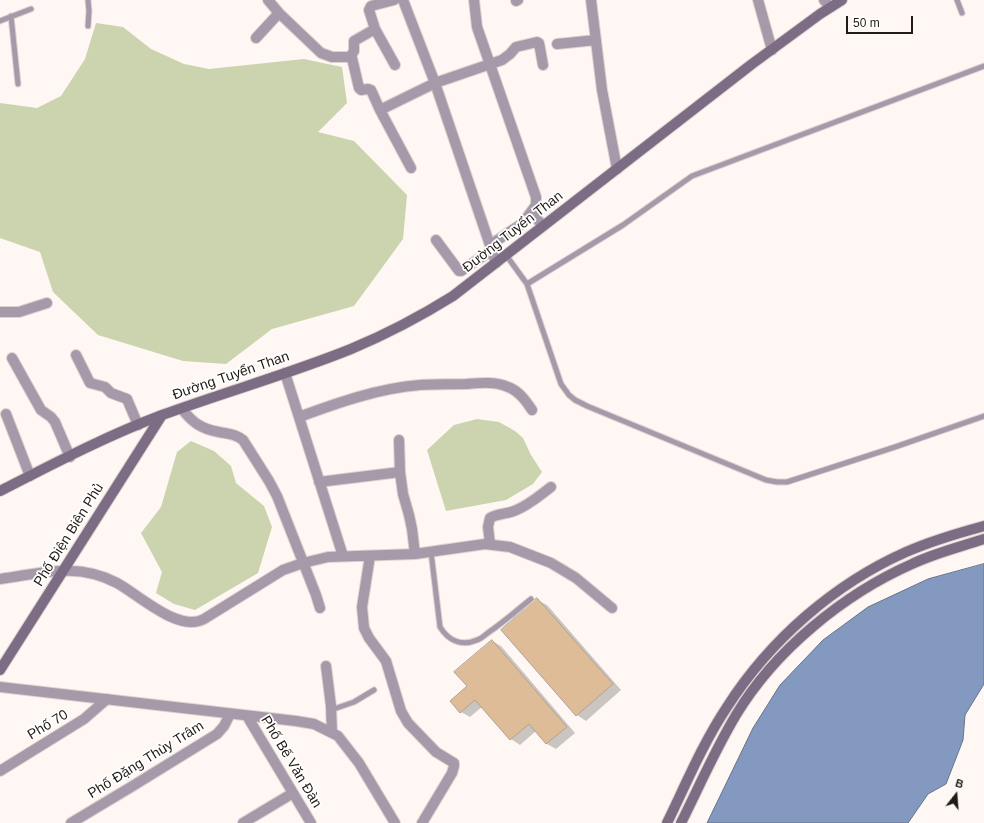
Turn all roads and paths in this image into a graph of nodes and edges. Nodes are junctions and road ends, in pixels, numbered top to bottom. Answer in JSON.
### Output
{"nodes":[{"id":1,"x":88,"y":0,"type":"edge"},
{"id":2,"x":268,"y":0,"type":"edge"},
{"id":3,"x":394,"y":0,"type":"edge"},
{"id":4,"x":403,"y":0,"type":"edge"},
{"id":5,"x":474,"y":0,"type":"edge"},
{"id":6,"x":591,"y":0,"type":"edge"},
{"id":7,"x":758,"y":0,"type":"edge"},
{"id":8,"x":842,"y":0,"type":"edge"},
{"id":9,"x":957,"y":0,"type":"edge"},
{"id":10,"x":827,"y":4,"type":"edge"},
{"id":11,"x":31,"y":9,"type":"dead end"},
{"id":12,"x":279,"y":13,"type":"junction"},
{"id":13,"x":962,"y":13,"type":"dead end"},
{"id":14,"x":11,"y":16,"type":"junction"},
{"id":15,"x":0,"y":21,"type":"edge"},
{"id":16,"x":88,"y":26,"type":"dead end"},
{"id":17,"x":376,"y":29,"type":"junction"},
{"id":18,"x":256,"y":38,"type":"dead end"},
{"id":19,"x":596,"y":40,"type":"junction"},
{"id":20,"x":557,"y":44,"type":"dead end"},
{"id":21,"x":772,"y":50,"type":"junction"},
{"id":22,"x":350,"y":57,"type":"junction"},
{"id":23,"x":490,"y":64,"type":"junction"},
{"id":24,"x":395,"y":65,"type":"dead end"},
{"id":25,"x":543,"y":65,"type":"dead end"},
{"id":26,"x":984,"y":66,"type":"edge"},
{"id":27,"x":435,"y":83,"type":"junction"},
{"id":28,"x":18,"y":84,"type":"dead end"},
{"id":29,"x":380,"y":110,"type":"junction"},
{"id":30,"x":411,"y":168,"type":"dead end"},
{"id":31,"x":617,"y":169,"type":"junction"},
{"id":32,"x":532,"y":213,"type":"junction"},
{"id":33,"x":543,"y":226,"type":"junction"},
{"id":34,"x":436,"y":240,"type":"dead end"},
{"id":35,"x":490,"y":247,"type":"junction"},
{"id":36,"x":508,"y":258,"type":"junction"},
{"id":37,"x":496,"y":263,"type":"junction"},
{"id":38,"x":527,"y":284,"type":"junction"},
{"id":39,"x":47,"y":303,"type":"dead end"},
{"id":40,"x":0,"y":312,"type":"edge"},
{"id":41,"x":76,"y":355,"type":"dead end"},
{"id":42,"x":12,"y":358,"type":"dead end"},
{"id":43,"x":285,"y":373,"type":"junction"},
{"id":44,"x":182,"y":409,"type":"junction"},
{"id":45,"x":532,"y":410,"type":"dead end"},
{"id":46,"x":6,"y":414,"type":"dead end"},
{"id":47,"x":162,"y":415,"type":"junction"},
{"id":48,"x":984,"y":416,"type":"edge"},
{"id":49,"x":299,"y":417,"type":"junction"},
{"id":50,"x":138,"y":425,"type":"junction"},
{"id":51,"x":399,"y":440,"type":"dead end"},
{"id":52,"x":70,"y":457,"type":"junction"},
{"id":53,"x":400,"y":472,"type":"junction"},
{"id":54,"x":30,"y":476,"type":"junction"},
{"id":55,"x":319,"y":482,"type":"junction"},
{"id":56,"x":551,"y":487,"type":"dead end"},
{"id":57,"x":0,"y":491,"type":"edge"},
{"id":58,"x":984,"y":526,"type":"edge"},
{"id":59,"x":984,"y":539,"type":"edge"},
{"id":60,"x":490,"y":544,"type":"junction"},
{"id":61,"x":431,"y":552,"type":"junction"},
{"id":62,"x":415,"y":554,"type":"junction"},
{"id":63,"x":343,"y":556,"type":"junction"},
{"id":64,"x":370,"y":556,"type":"junction"},
{"id":65,"x":303,"y":563,"type":"junction"},
{"id":66,"x":64,"y":570,"type":"junction"},
{"id":67,"x":0,"y":579,"type":"edge"},
{"id":68,"x":531,"y":599,"type":"dead end"},
{"id":69,"x":320,"y":608,"type":"dead end"},
{"id":70,"x":612,"y":608,"type":"dead end"},
{"id":71,"x":326,"y":666,"type":"dead end"},
{"id":72,"x":0,"y":670,"type":"edge"},
{"id":73,"x":0,"y":687,"type":"edge"},
{"id":74,"x":374,"y":690,"type":"dead end"},
{"id":75,"x":107,"y":699,"type":"junction"},
{"id":76,"x":331,"y":710,"type":"junction"},
{"id":77,"x":230,"y":714,"type":"junction"},
{"id":78,"x":247,"y":716,"type":"junction"},
{"id":79,"x":332,"y":733,"type":"junction"},
{"id":80,"x":0,"y":771,"type":"edge"},
{"id":81,"x":293,"y":793,"type":"junction"},
{"id":82,"x":71,"y":823,"type":"edge"},
{"id":83,"x":243,"y":823,"type":"edge"},
{"id":84,"x":310,"y":823,"type":"edge"},
{"id":85,"x":395,"y":823,"type":"edge"},
{"id":86,"x":422,"y":823,"type":"edge"},
{"id":87,"x":667,"y":823,"type":"edge"},
{"id":88,"x":681,"y":823,"type":"edge"}],
"edges":[{"from":1,"to":16,"type":"lane"},
{"from":2,"to":12,"type":"street"},
{"from":3,"to":17,"type":"street"},
{"from":4,"to":27,"type":"street"},
{"from":5,"to":23,"type":"street"},
{"from":6,"to":19,"type":"street"},
{"from":7,"to":21,"type":"street"},
{"from":8,"to":10,"type":"street","name":"Đường Tuyển Than"},
{"from":9,"to":13,"type":"lane"},
{"from":10,"to":21,"type":"street","name":"Đường Tuyển Than"},
{"from":11,"to":14,"type":"lane"},
{"from":12,"to":18,"type":"street"},
{"from":12,"to":22,"type":"street"},
{"from":14,"to":15,"type":"lane"},
{"from":14,"to":28,"type":"lane"},
{"from":17,"to":22,"type":"street"},
{"from":17,"to":24,"type":"street"},
{"from":19,"to":20,"type":"street"},
{"from":19,"to":31,"type":"street"},
{"from":21,"to":31,"type":"street","name":"Đường Tuyển Than"},
{"from":22,"to":29,"type":"street"},
{"from":23,"to":25,"type":"street"},
{"from":23,"to":27,"type":"street"},
{"from":23,"to":32,"type":"street"},
{"from":26,"to":38,"type":"lane"},
{"from":27,"to":29,"type":"street"},
{"from":27,"to":35,"type":"street"},
{"from":29,"to":30,"type":"street"},
{"from":31,"to":33,"type":"street","name":"Đường Tuyển Than"},
{"from":32,"to":33,"type":"street"},
{"from":32,"to":35,"type":"street"},
{"from":33,"to":36,"type":"street","name":"Đường Tuyển Than"},
{"from":34,"to":35,"type":"street"},
{"from":35,"to":37,"type":"street"},
{"from":36,"to":37,"type":"street","name":"Đường Tuyển Than"},
{"from":36,"to":38,"type":"lane"},
{"from":37,"to":43,"type":"street","name":"Đường Tuyển Than"},
{"from":38,"to":48,"type":"lane"},
{"from":39,"to":40,"type":"street"},
{"from":41,"to":50,"type":"street"},
{"from":42,"to":52,"type":"street"},
{"from":43,"to":44,"type":"street","name":"Đường Tuyển Than"},
{"from":43,"to":49,"type":"street"},
{"from":44,"to":47,"type":"street","name":"Đường Tuyển Than"},
{"from":44,"to":65,"type":"street"},
{"from":45,"to":49,"type":"street"},
{"from":46,"to":54,"type":"street"},
{"from":47,"to":50,"type":"street","name":"Đường Tuyển Than"},
{"from":47,"to":66,"type":"street","name":"Phố Điện Biên Phủ"},
{"from":49,"to":55,"type":"street"},
{"from":50,"to":52,"type":"street","name":"Đường Tuyển Than"},
{"from":51,"to":53,"type":"street"},
{"from":52,"to":54,"type":"street","name":"Đường Tuyển Than"},
{"from":53,"to":55,"type":"street"},
{"from":53,"to":62,"type":"street"},
{"from":54,"to":57,"type":"street","name":"Đường Tuyển Than"},
{"from":55,"to":63,"type":"street"},
{"from":56,"to":60,"type":"street"},
{"from":58,"to":87,"type":"street"},
{"from":59,"to":88,"type":"street"},
{"from":60,"to":61,"type":"street"},
{"from":60,"to":70,"type":"street"},
{"from":61,"to":62,"type":"street"},
{"from":61,"to":68,"type":"lane"},
{"from":62,"to":64,"type":"street"},
{"from":63,"to":64,"type":"street"},
{"from":63,"to":65,"type":"street"},
{"from":64,"to":86,"type":"street"},
{"from":65,"to":66,"type":"street"},
{"from":65,"to":69,"type":"street"},
{"from":66,"to":67,"type":"street"},
{"from":66,"to":72,"type":"street","name":"Phố Điện Biên Phủ"},
{"from":71,"to":76,"type":"street"},
{"from":73,"to":75,"type":"street"},
{"from":74,"to":76,"type":"lane"},
{"from":75,"to":77,"type":"street"},
{"from":75,"to":80,"type":"street","name":"Phố 70"},
{"from":76,"to":79,"type":"street"},
{"from":77,"to":78,"type":"street"},
{"from":77,"to":82,"type":"street","name":"Phố Đặng Thùy Trâm"},
{"from":78,"to":79,"type":"street"},
{"from":78,"to":81,"type":"street","name":"Phố Bế Văn Đàn"},
{"from":79,"to":85,"type":"street"},
{"from":81,"to":83,"type":"street"},
{"from":81,"to":84,"type":"street","name":"Phố Bế Văn Đàn"}]}
